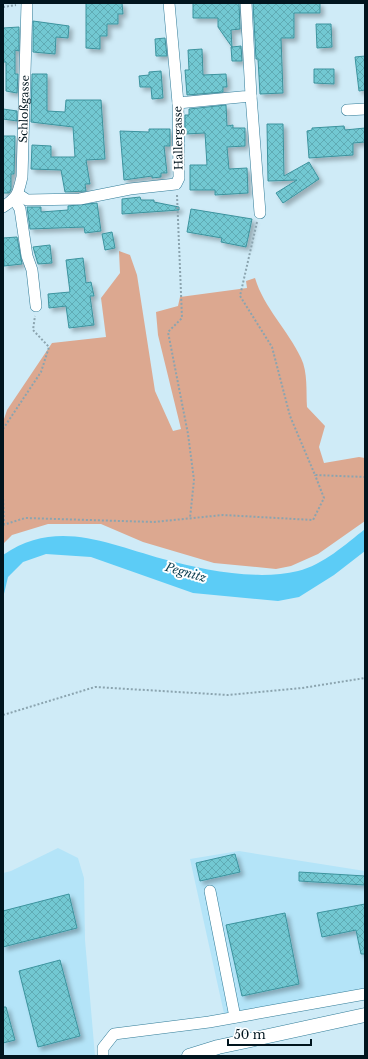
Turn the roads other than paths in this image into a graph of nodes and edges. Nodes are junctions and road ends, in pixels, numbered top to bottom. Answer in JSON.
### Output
{"nodes":[{"id":1,"x":27,"y":3,"type":"edge"},
{"id":2,"x":169,"y":3,"type":"edge"},
{"id":3,"x":246,"y":3,"type":"edge"},
{"id":4,"x":251,"y":96,"type":"junction"},
{"id":5,"x":178,"y":103,"type":"junction"},
{"id":6,"x":365,"y":109,"type":"edge"},
{"id":7,"x":347,"y":110,"type":"dead end"},
{"id":8,"x":16,"y":197,"type":"junction"},
{"id":9,"x":3,"y":207,"type":"edge"},
{"id":10,"x":260,"y":213,"type":"road end"},
{"id":11,"x":36,"y":306,"type":"road end"},
{"id":12,"x":210,"y":891,"type":"dead end"},
{"id":13,"x":365,"y":994,"type":"edge"},
{"id":14,"x":365,"y":1016,"type":"edge"},
{"id":15,"x":235,"y":1017,"type":"junction"},
{"id":16,"x":103,"y":1056,"type":"edge"},
{"id":17,"x":189,"y":1056,"type":"edge"}],
"edges":[{"from":1,"to":8,"type":"street","name":"Schloßgasse"},
{"from":2,"to":5,"type":"street","name":"Hallergasse"},
{"from":3,"to":4,"type":"street"},
{"from":4,"to":5,"type":"street"},
{"from":4,"to":10,"type":"street"},
{"from":5,"to":8,"type":"street","name":"Hallergasse"},
{"from":6,"to":7,"type":"street"},
{"from":8,"to":9,"type":"street"},
{"from":8,"to":11,"type":"street"},
{"from":12,"to":15,"type":"street"},
{"from":13,"to":15,"type":"street"},
{"from":14,"to":17,"type":"main road"},
{"from":15,"to":16,"type":"street"}]}
